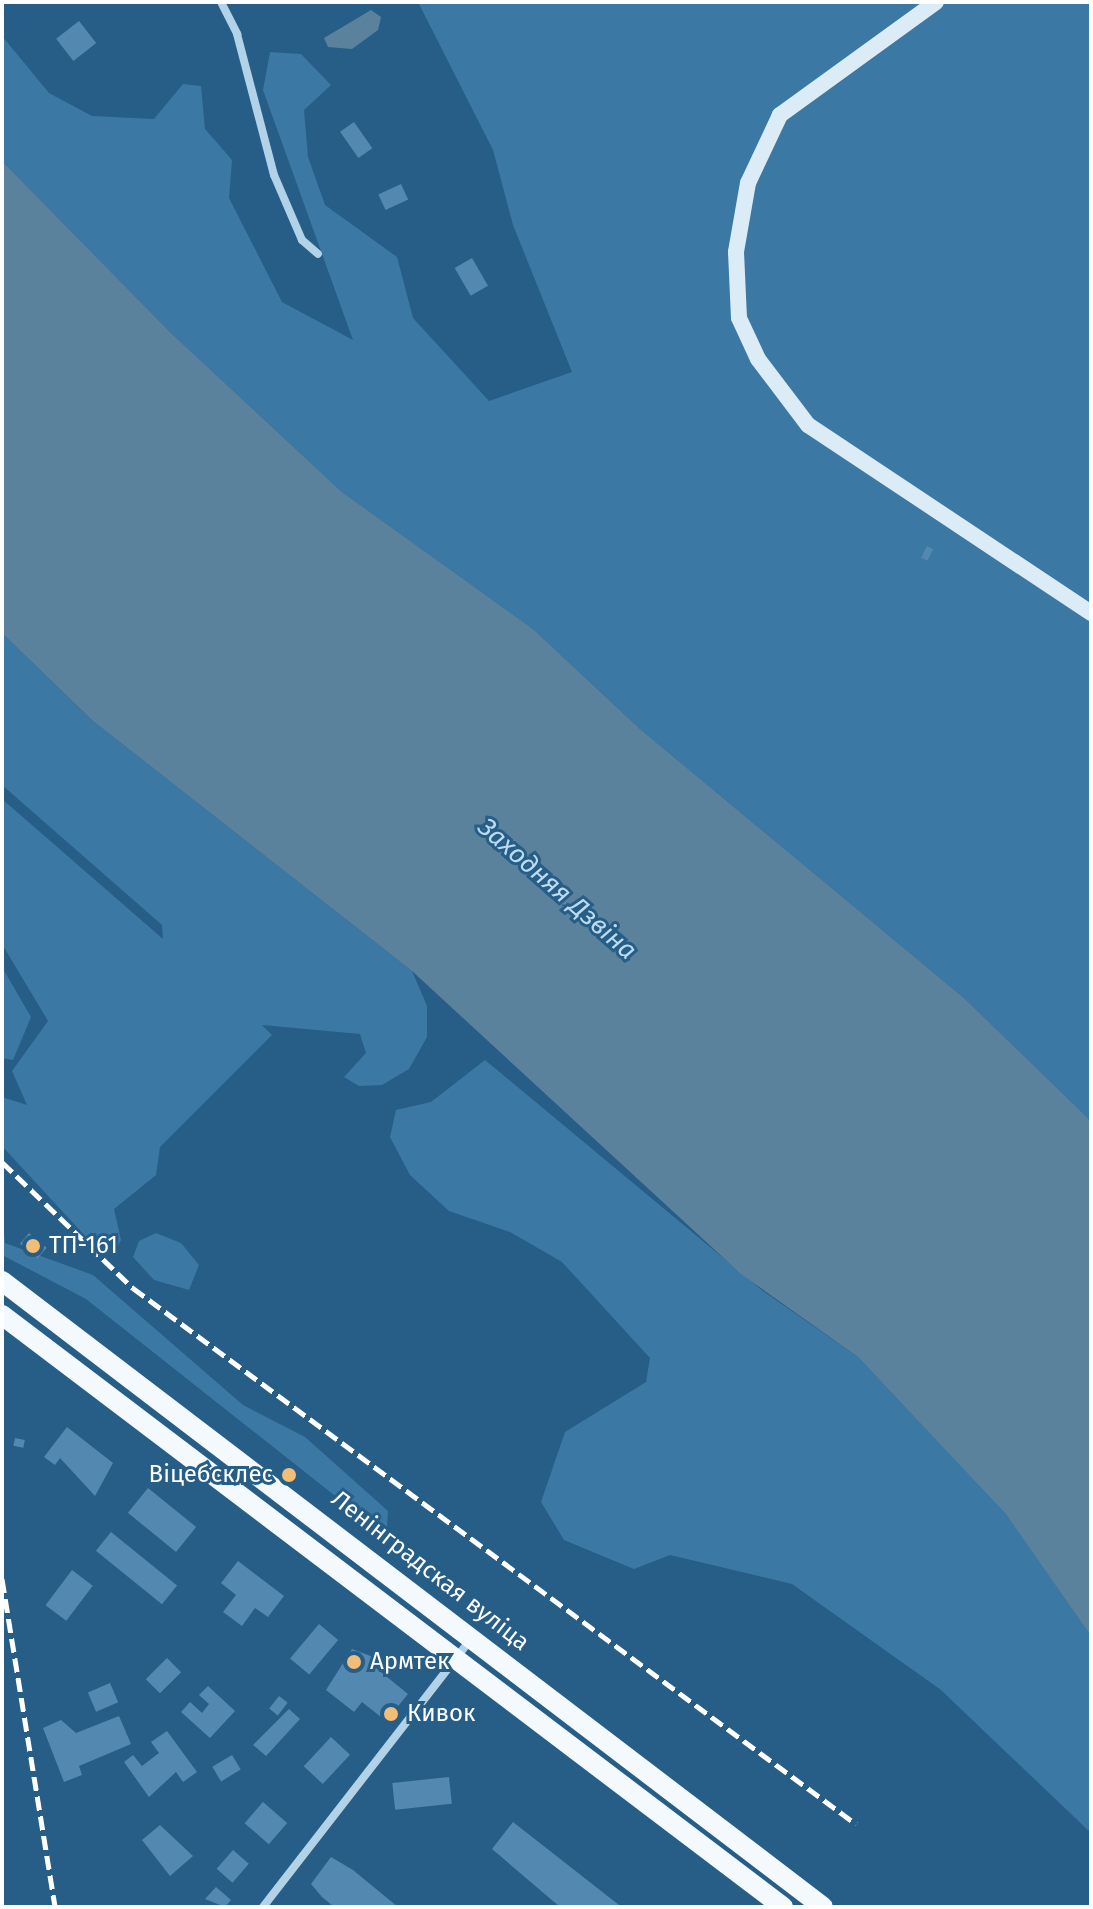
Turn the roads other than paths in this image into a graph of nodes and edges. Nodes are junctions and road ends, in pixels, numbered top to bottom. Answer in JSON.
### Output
{"nodes":[{"id":1,"x":221,"y":2,"type":"edge"},
{"id":2,"x":936,"y":2,"type":"edge"},
{"id":3,"x":318,"y":254,"type":"dead end"},
{"id":4,"x":1091,"y":613,"type":"edge"},
{"id":5,"x":2,"y":1281,"type":"edge"},
{"id":6,"x":2,"y":1315,"type":"edge"},
{"id":7,"x":472,"y":1636,"type":"junction"},
{"id":8,"x":458,"y":1656,"type":"junction"},
{"id":9,"x":674,"y":1792,"type":"junction"},
{"id":10,"x":656,"y":1812,"type":"junction"},
{"id":11,"x":263,"y":1907,"type":"edge"},
{"id":12,"x":783,"y":1907,"type":"edge"},
{"id":13,"x":823,"y":1907,"type":"edge"}],
"edges":[{"from":1,"to":3,"type":"street"},
{"from":2,"to":4,"type":"street"},
{"from":5,"to":7,"type":"main road","name":"Ленінградская вуліца"},
{"from":6,"to":8,"type":"main road","name":"Ленінградская вуліца"},
{"from":7,"to":8,"type":"street"},
{"from":7,"to":9,"type":"main road","name":"Ленінградская вуліца"},
{"from":8,"to":10,"type":"main road","name":"Ленінградская вуліца"},
{"from":8,"to":11,"type":"street"},
{"from":9,"to":10,"type":"street"},
{"from":9,"to":13,"type":"main road","name":"Ленінградская вуліца"},
{"from":10,"to":12,"type":"main road","name":"Ленінградская вуліца"}]}
